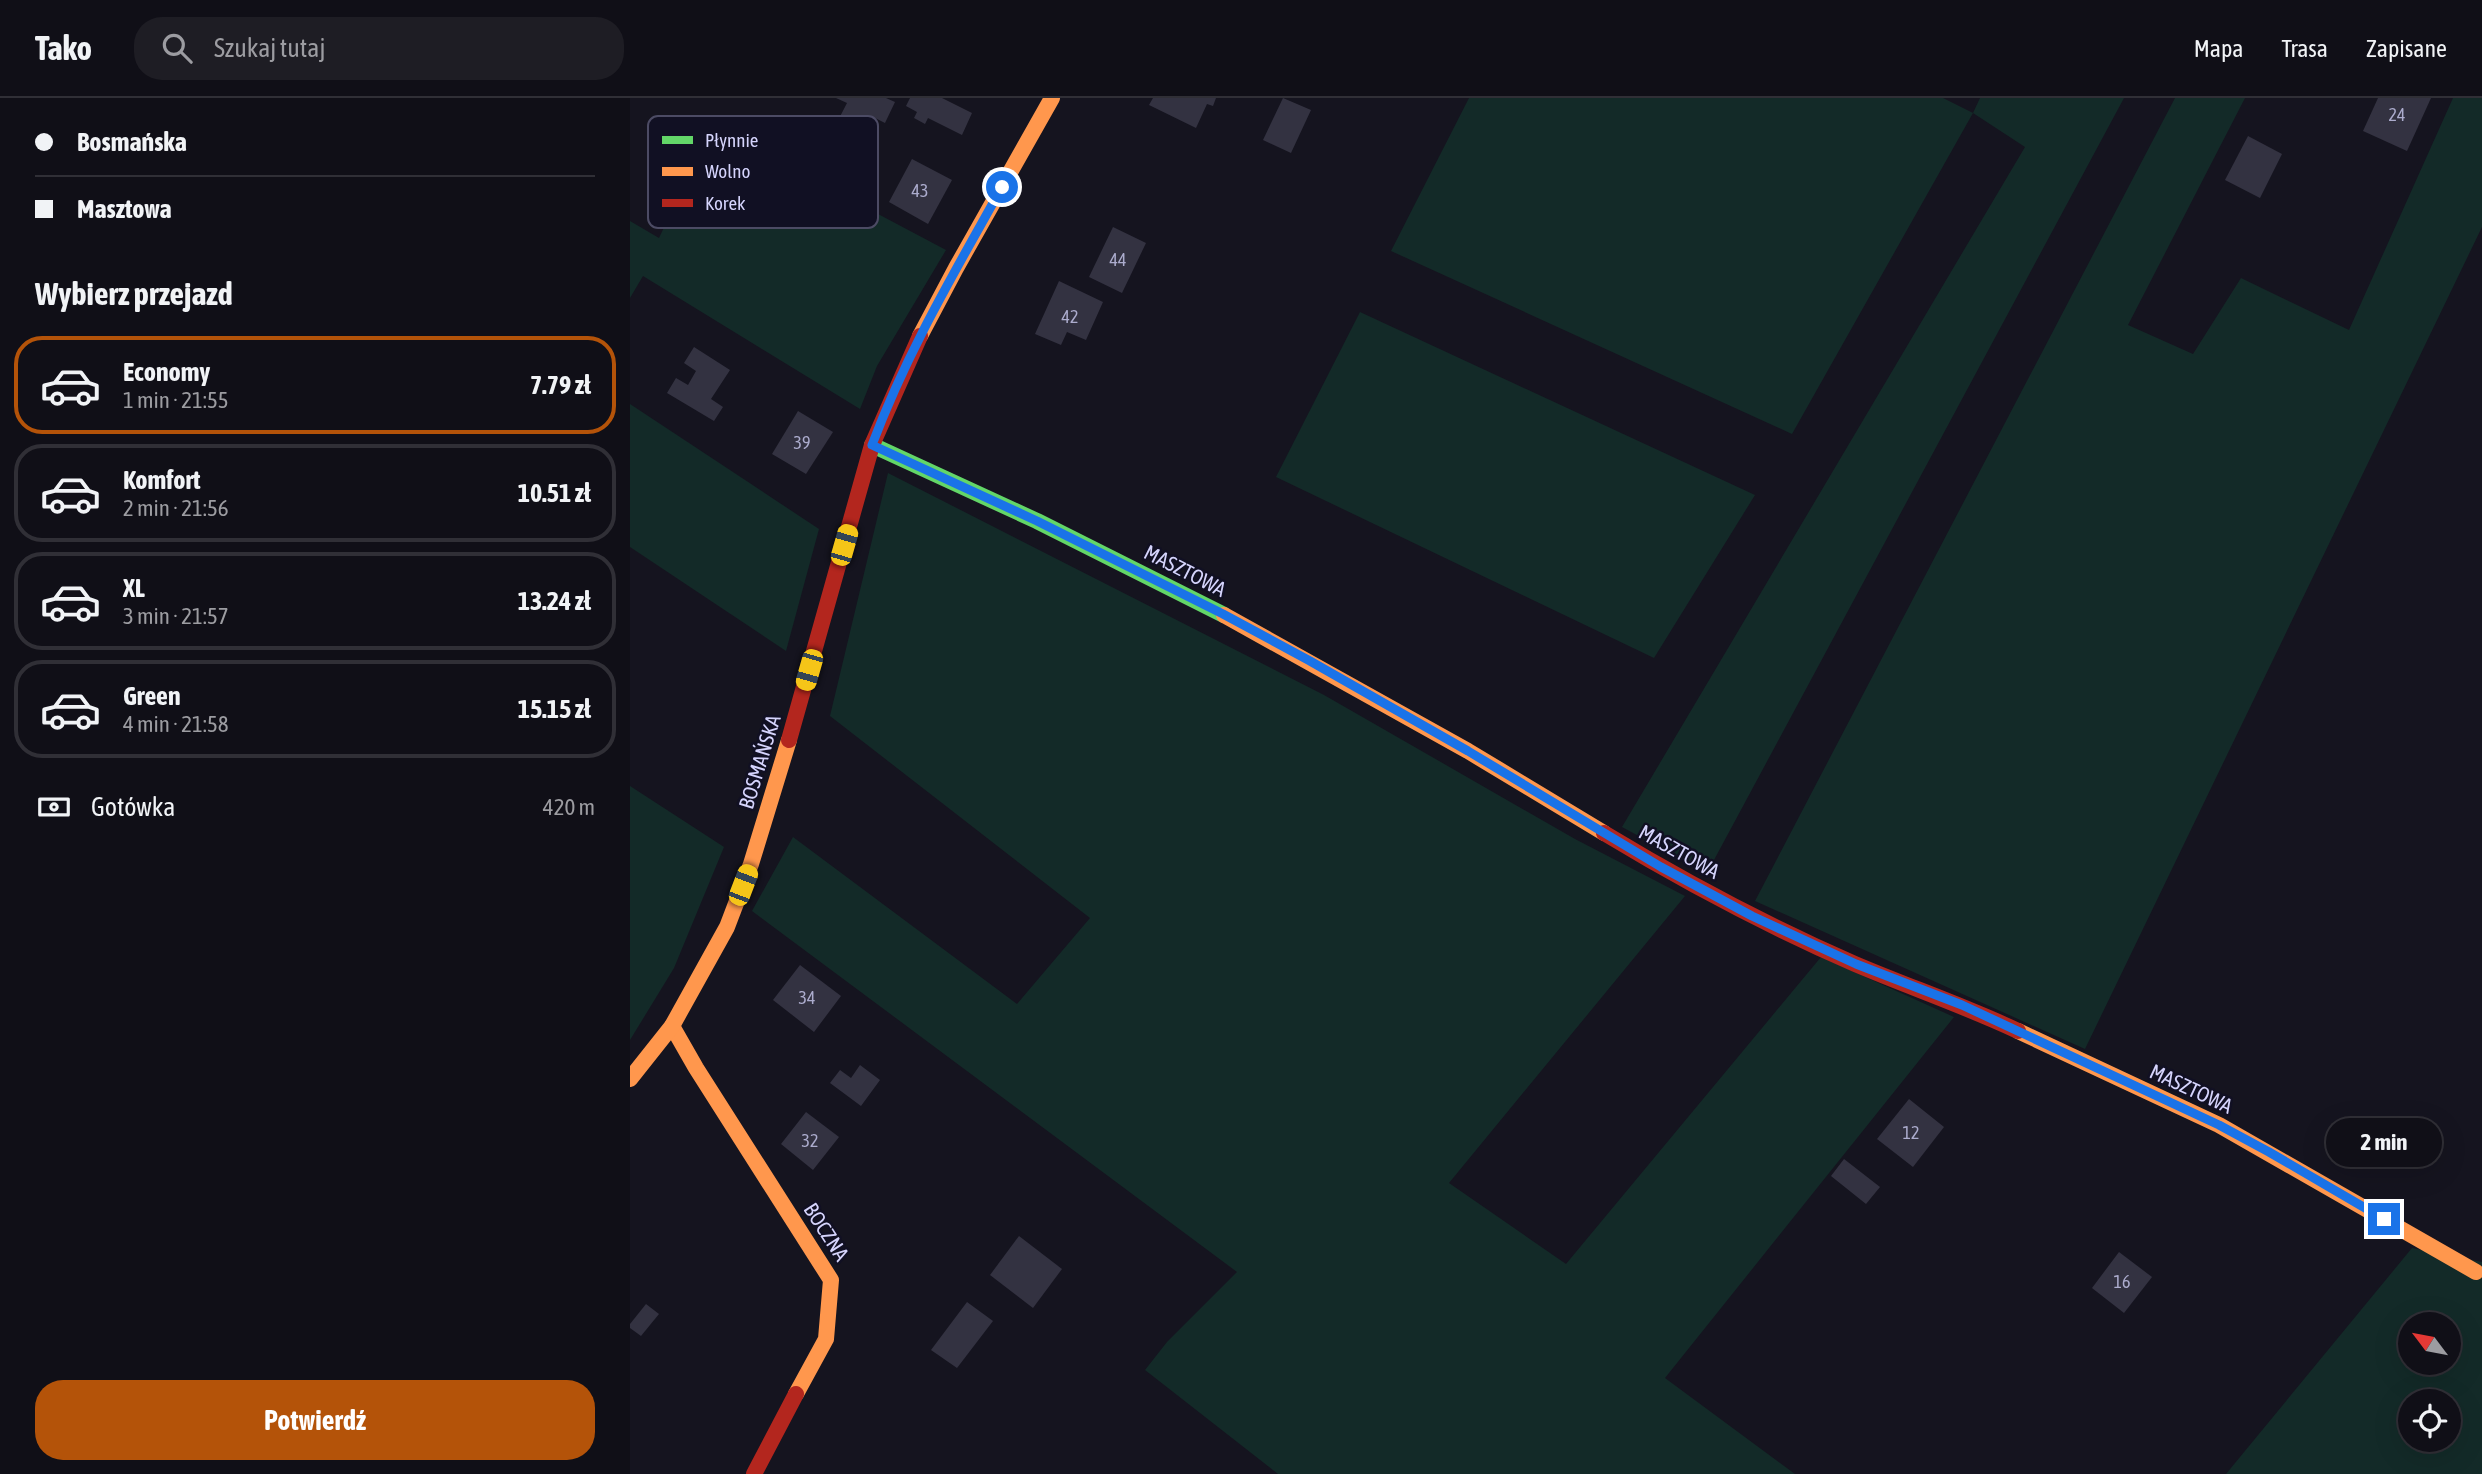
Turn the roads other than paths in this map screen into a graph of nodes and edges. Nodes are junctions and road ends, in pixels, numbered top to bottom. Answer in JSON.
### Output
{"nodes":[{"id":1,"x":1052,"y":98,"type":"edge"},
{"id":2,"x":872,"y":445,"type":"junction"},
{"id":3,"x":672,"y":1026,"type":"junction"},
{"id":4,"x":630,"y":1079,"type":"edge"},
{"id":5,"x":2476,"y":1272,"type":"dead end"},
{"id":6,"x":754,"y":1474,"type":"edge"}],
"edges":[{"from":1,"to":2,"type":"street","name":"BOSMAŃSKA"},
{"from":2,"to":3,"type":"street","name":"BOSMAŃSKA"},
{"from":2,"to":5,"type":"street","name":"MASZTOWA"},
{"from":3,"to":4,"type":"street","name":"BOSMAŃSKA"},
{"from":3,"to":6,"type":"street","name":"BOCZNA"}]}
